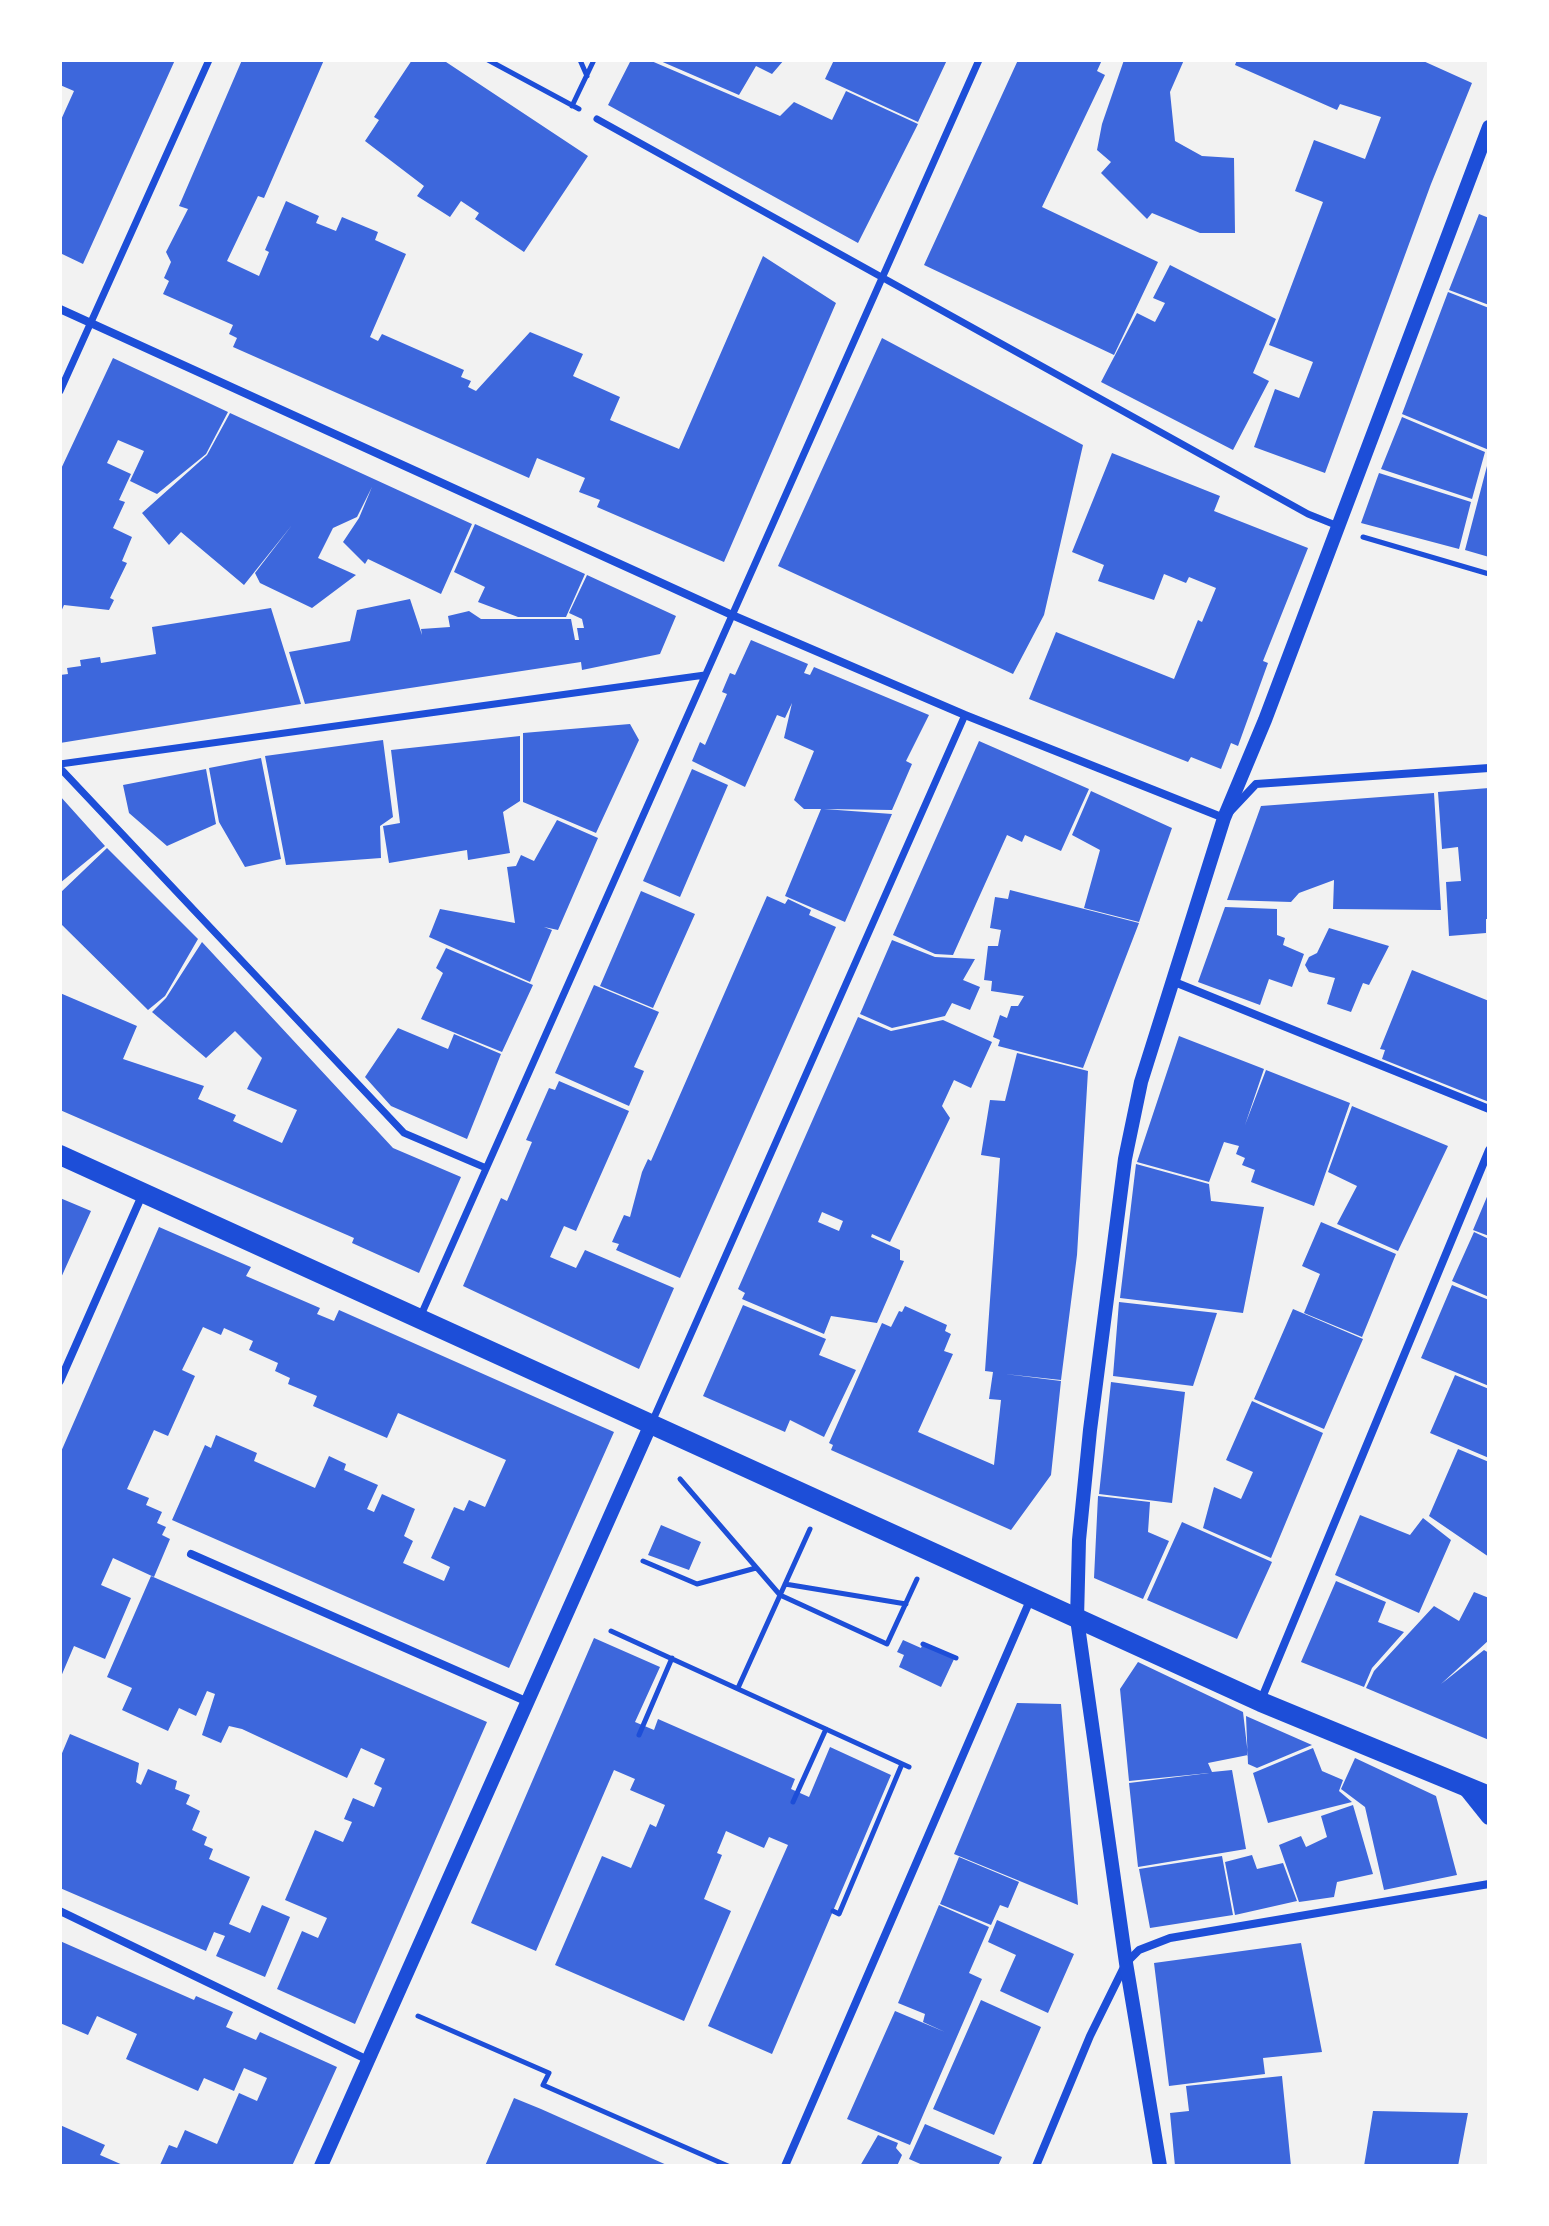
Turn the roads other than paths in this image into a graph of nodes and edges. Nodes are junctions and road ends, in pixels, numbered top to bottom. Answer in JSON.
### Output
{"nodes":[{"id":1,"x":209,"y":60,"type":"edge"},
{"id":2,"x":979,"y":60,"type":"edge"},
{"id":3,"x":597,"y":119,"type":"road end"},
{"id":4,"x":1489,"y":127,"type":"edge"},
{"id":5,"x":882,"y":278,"type":"junction"},
{"id":6,"x":60,"y":309,"type":"edge"},
{"id":7,"x":91,"y":323,"type":"junction"},
{"id":8,"x":60,"y":391,"type":"edge"},
{"id":9,"x":1338,"y":526,"type":"junction"},
{"id":10,"x":732,"y":615,"type":"junction"},
{"id":11,"x":705,"y":675,"type":"junction"},
{"id":12,"x":965,"y":715,"type":"junction"},
{"id":13,"x":60,"y":766,"type":"edge"},
{"id":14,"x":1245,"y":767,"type":"junction"},
{"id":15,"x":1489,"y":768,"type":"edge"},
{"id":16,"x":1256,"y":784,"type":"junction"},
{"id":17,"x":1224,"y":818,"type":"junction"},
{"id":18,"x":1172,"y":981,"type":"junction"},
{"id":19,"x":1489,"y":1109,"type":"edge"},
{"id":20,"x":1489,"y":1150,"type":"edge"},
{"id":21,"x":60,"y":1155,"type":"edge"},
{"id":22,"x":486,"y":1168,"type":"junction"},
{"id":23,"x":143,"y":1193,"type":"junction"},
{"id":24,"x":419,"y":1319,"type":"junction"},
{"id":25,"x":60,"y":1381,"type":"edge"},
{"id":26,"x":651,"y":1424,"type":"junction"},
{"id":27,"x":191,"y":1554,"type":"dead end"},
{"id":28,"x":1031,"y":1598,"type":"junction"},
{"id":29,"x":1077,"y":1619,"type":"junction"},
{"id":30,"x":528,"y":1702,"type":"junction"},
{"id":31,"x":1261,"y":1702,"type":"junction"},
{"id":32,"x":1464,"y":1786,"type":"junction"},
{"id":33,"x":1489,"y":1796,"type":"edge"},
{"id":34,"x":1489,"y":1817,"type":"edge"},
{"id":35,"x":1489,"y":1884,"type":"edge"},
{"id":36,"x":60,"y":1911,"type":"edge"},
{"id":37,"x":1126,"y":1963,"type":"junction"},
{"id":38,"x":368,"y":2060,"type":"junction"},
{"id":39,"x":321,"y":2166,"type":"edge"},
{"id":40,"x":785,"y":2166,"type":"edge"},
{"id":41,"x":1036,"y":2166,"type":"edge"},
{"id":42,"x":1160,"y":2166,"type":"edge"}],
"edges":[{"from":1,"to":7,"type":"street"},
{"from":2,"to":5,"type":"street"},
{"from":3,"to":5,"type":"street"},
{"from":4,"to":9,"type":"street"},
{"from":5,"to":9,"type":"street"},
{"from":5,"to":10,"type":"street"},
{"from":6,"to":7,"type":"street"},
{"from":7,"to":8,"type":"street"},
{"from":7,"to":10,"type":"street"},
{"from":9,"to":14,"type":"street"},
{"from":10,"to":11,"type":"street"},
{"from":10,"to":12,"type":"street"},
{"from":11,"to":13,"type":"street"},
{"from":11,"to":22,"type":"street"},
{"from":12,"to":17,"type":"street"},
{"from":12,"to":26,"type":"street"},
{"from":13,"to":22,"type":"street"},
{"from":14,"to":16,"type":"street"},
{"from":14,"to":17,"type":"street"},
{"from":15,"to":16,"type":"street"},
{"from":16,"to":17,"type":"street"},
{"from":17,"to":18,"type":"street"},
{"from":18,"to":19,"type":"street"},
{"from":18,"to":29,"type":"street"},
{"from":20,"to":31,"type":"street"},
{"from":21,"to":23,"type":"main road"},
{"from":22,"to":24,"type":"street"},
{"from":23,"to":24,"type":"main road"},
{"from":23,"to":25,"type":"street"},
{"from":24,"to":26,"type":"main road"},
{"from":26,"to":28,"type":"main road"},
{"from":26,"to":30,"type":"street"},
{"from":27,"to":30,"type":"street"},
{"from":28,"to":29,"type":"main road"},
{"from":28,"to":40,"type":"street"},
{"from":29,"to":31,"type":"main road"},
{"from":29,"to":37,"type":"street"},
{"from":30,"to":38,"type":"street"},
{"from":31,"to":32,"type":"main road"},
{"from":32,"to":33,"type":"main road"},
{"from":32,"to":34,"type":"main road"},
{"from":35,"to":37,"type":"street"},
{"from":36,"to":38,"type":"street"},
{"from":37,"to":41,"type":"street"},
{"from":37,"to":42,"type":"street"},
{"from":38,"to":39,"type":"street"}]}
